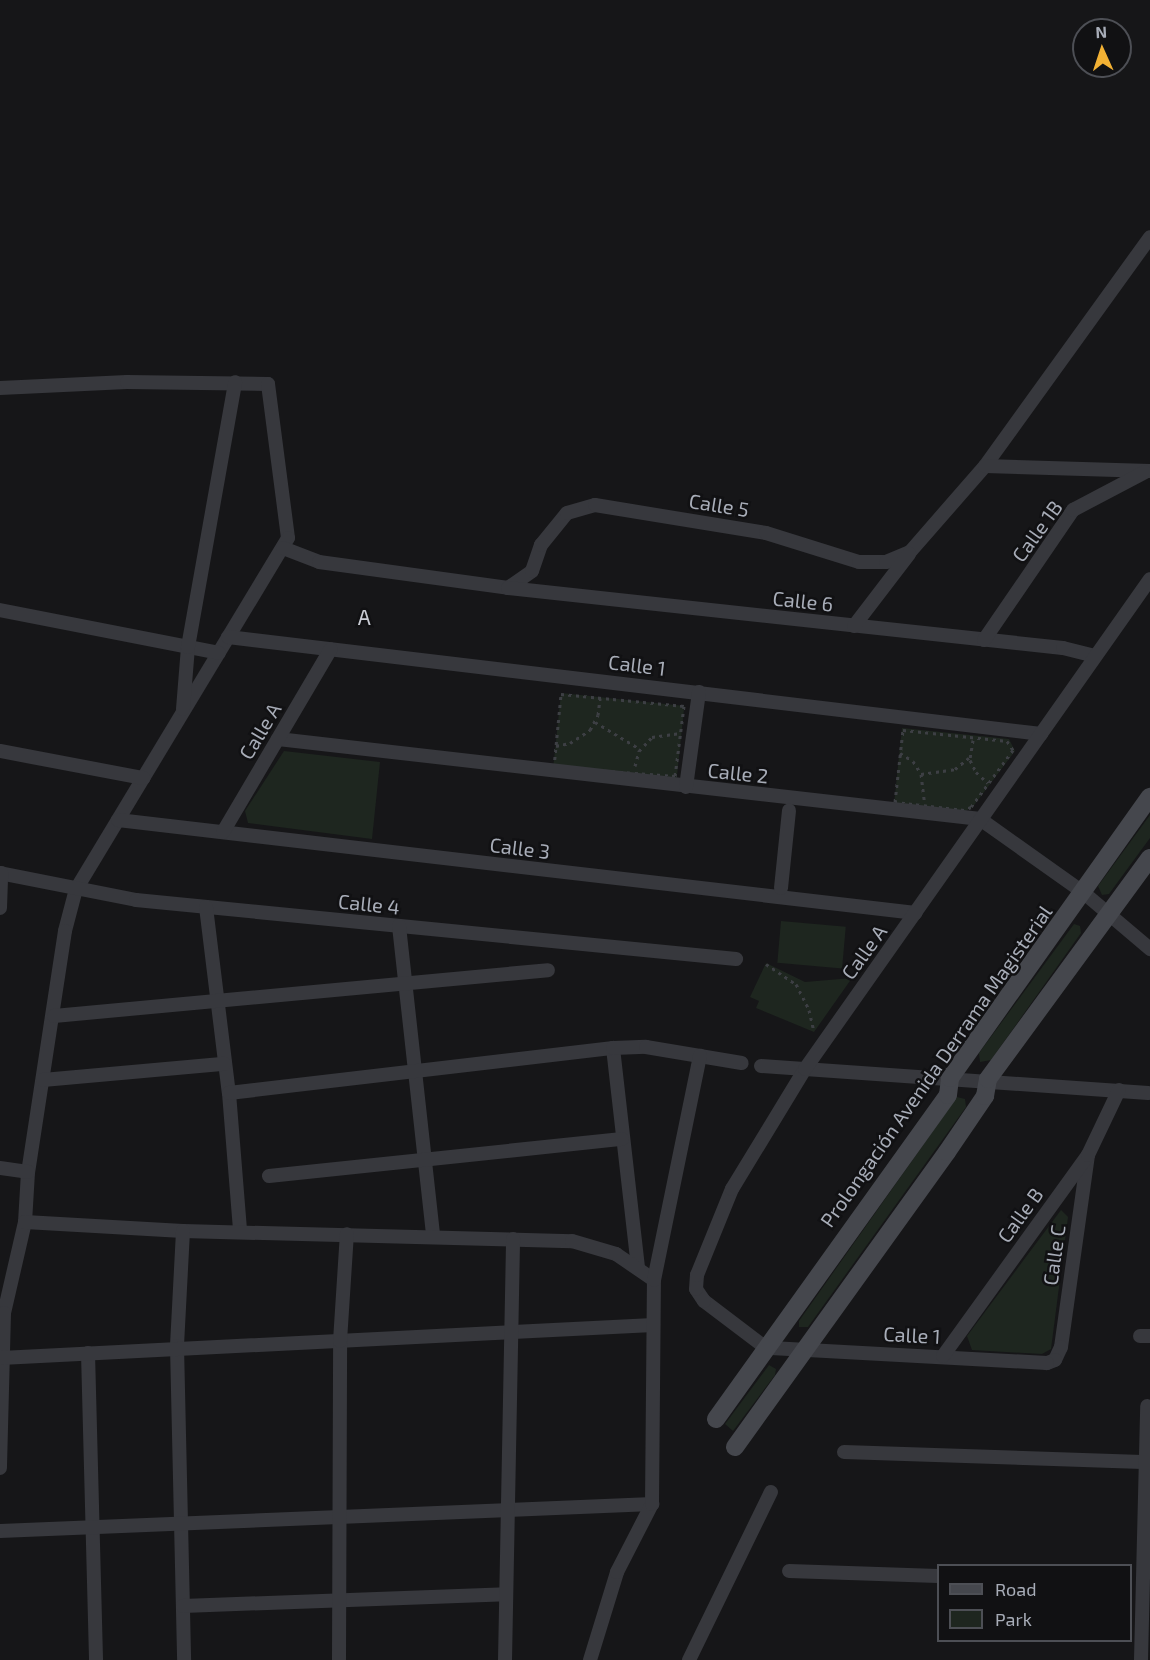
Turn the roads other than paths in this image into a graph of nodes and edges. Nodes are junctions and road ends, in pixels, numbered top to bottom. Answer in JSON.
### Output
{"nodes":[{"id":1,"x":1150,"y":237,"type":"edge"},
{"id":2,"x":235,"y":382,"type":"junction"},
{"id":3,"x":0,"y":388,"type":"edge"},
{"id":4,"x":986,"y":466,"type":"junction"},
{"id":5,"x":1148,"y":472,"type":"edge"},
{"id":6,"x":283,"y":548,"type":"junction"},
{"id":7,"x":910,"y":552,"type":"junction"},
{"id":8,"x":1150,"y":579,"type":"edge"},
{"id":9,"x":508,"y":588,"type":"junction"},
{"id":10,"x":0,"y":609,"type":"edge"},
{"id":11,"x":854,"y":626,"type":"junction"},
{"id":12,"x":228,"y":637,"type":"junction"},
{"id":13,"x":984,"y":640,"type":"junction"},
{"id":14,"x":188,"y":647,"type":"junction"},
{"id":15,"x":332,"y":649,"type":"junction"},
{"id":16,"x":219,"y":653,"type":"junction"},
{"id":17,"x":1094,"y":656,"type":"junction"},
{"id":18,"x":699,"y":692,"type":"junction"},
{"id":19,"x":182,"y":713,"type":"junction"},
{"id":20,"x":1041,"y":734,"type":"junction"},
{"id":21,"x":278,"y":739,"type":"junction"},
{"id":22,"x":0,"y":751,"type":"edge"},
{"id":23,"x":143,"y":778,"type":"junction"},
{"id":24,"x":686,"y":787,"type":"junction"},
{"id":25,"x":1150,"y":797,"type":"edge"},
{"id":26,"x":789,"y":810,"type":"dead end"},
{"id":27,"x":980,"y":819,"type":"junction"},
{"id":28,"x":118,"y":820,"type":"junction"},
{"id":29,"x":223,"y":832,"type":"junction"},
{"id":30,"x":1150,"y":858,"type":"edge"},
{"id":31,"x":1,"y":873,"type":"edge"},
{"id":32,"x":780,"y":888,"type":"dead end"},
{"id":33,"x":76,"y":889,"type":"junction"},
{"id":34,"x":1084,"y":893,"type":"junction"},
{"id":35,"x":206,"y":907,"type":"junction"},
{"id":36,"x":0,"y":908,"type":"edge"},
{"id":37,"x":916,"y":913,"type":"junction"},
{"id":38,"x":1112,"y":915,"type":"junction"},
{"id":39,"x":399,"y":926,"type":"junction"},
{"id":40,"x":1150,"y":949,"type":"edge"},
{"id":41,"x":736,"y":959,"type":"dead end"},
{"id":42,"x":548,"y":970,"type":"dead end"},
{"id":43,"x":405,"y":982,"type":"junction"},
{"id":44,"x":216,"y":1001,"type":"junction"},
{"id":45,"x":54,"y":1016,"type":"junction"},
{"id":46,"x":613,"y":1048,"type":"junction"},
{"id":47,"x":700,"y":1056,"type":"junction"},
{"id":48,"x":742,"y":1063,"type":"dead end"},
{"id":49,"x":224,"y":1064,"type":"junction"},
{"id":50,"x":760,"y":1066,"type":"dead end"},
{"id":51,"x":804,"y":1069,"type":"junction"},
{"id":52,"x":415,"y":1071,"type":"junction"},
{"id":53,"x":950,"y":1078,"type":"junction"},
{"id":54,"x":988,"y":1079,"type":"junction"},
{"id":55,"x":43,"y":1080,"type":"junction"},
{"id":56,"x":1119,"y":1090,"type":"junction"},
{"id":57,"x":229,"y":1093,"type":"junction"},
{"id":58,"x":1148,"y":1093,"type":"dead end"},
{"id":59,"x":622,"y":1139,"type":"junction"},
{"id":60,"x":1088,"y":1155,"type":"junction"},
{"id":61,"x":425,"y":1161,"type":"junction"},
{"id":62,"x":0,"y":1168,"type":"edge"},
{"id":63,"x":28,"y":1172,"type":"junction"},
{"id":64,"x":269,"y":1176,"type":"dead end"},
{"id":65,"x":25,"y":1222,"type":"junction"},
{"id":66,"x":240,"y":1230,"type":"junction"},
{"id":67,"x":183,"y":1231,"type":"junction"},
{"id":68,"x":347,"y":1234,"type":"junction"},
{"id":69,"x":433,"y":1236,"type":"junction"},
{"id":70,"x":513,"y":1239,"type":"junction"},
{"id":71,"x":638,"y":1268,"type":"junction"},
{"id":72,"x":654,"y":1280,"type":"junction"},
{"id":73,"x":653,"y":1325,"type":"junction"},
{"id":74,"x":511,"y":1332,"type":"junction"},
{"id":75,"x":340,"y":1341,"type":"junction"},
{"id":76,"x":766,"y":1348,"type":"junction"},
{"id":77,"x":178,"y":1349,"type":"junction"},
{"id":78,"x":804,"y":1349,"type":"junction"},
{"id":79,"x":88,"y":1353,"type":"junction"},
{"id":80,"x":943,"y":1356,"type":"junction"},
{"id":81,"x":1,"y":1358,"type":"edge"},
{"id":82,"x":1055,"y":1360,"type":"joint"},
{"id":83,"x":1147,"y":1406,"type":"dead end"},
{"id":84,"x":716,"y":1419,"type":"dead end"},
{"id":85,"x":735,"y":1447,"type":"dead end"},
{"id":86,"x":844,"y":1452,"type":"dead end"},
{"id":87,"x":1148,"y":1462,"type":"edge"},
{"id":88,"x":0,"y":1468,"type":"edge"},
{"id":89,"x":771,"y":1492,"type":"dead end"},
{"id":90,"x":652,"y":1504,"type":"junction"},
{"id":91,"x":508,"y":1510,"type":"junction"},
{"id":92,"x":339,"y":1517,"type":"junction"},
{"id":93,"x":181,"y":1523,"type":"junction"},
{"id":94,"x":93,"y":1527,"type":"junction"},
{"id":95,"x":0,"y":1531,"type":"edge"},
{"id":96,"x":789,"y":1571,"type":"dead end"},
{"id":97,"x":937,"y":1576,"type":"edge"},
{"id":98,"x":1137,"y":1583,"type":"edge"},
{"id":99,"x":506,"y":1594,"type":"junction"},
{"id":100,"x":339,"y":1600,"type":"junction"},
{"id":101,"x":183,"y":1605,"type":"junction"},
{"id":102,"x":96,"y":1660,"type":"edge"},
{"id":103,"x":184,"y":1660,"type":"edge"},
{"id":104,"x":339,"y":1660,"type":"edge"},
{"id":105,"x":504,"y":1660,"type":"edge"},
{"id":106,"x":590,"y":1660,"type":"edge"},
{"id":107,"x":689,"y":1660,"type":"edge"},
{"id":108,"x":1141,"y":1660,"type":"edge"}],
"edges":[{"from":1,"to":4,"type":"street","name":"Calle 5"},
{"from":2,"to":3,"type":"street"},
{"from":2,"to":6,"type":"street"},
{"from":2,"to":14,"type":"street"},
{"from":4,"to":5,"type":"street"},
{"from":4,"to":7,"type":"street","name":"Calle 5"},
{"from":5,"to":13,"type":"street","name":"Calle 1B"},
{"from":6,"to":9,"type":"street"},
{"from":6,"to":12,"type":"street"},
{"from":7,"to":9,"type":"street","name":"Calle 5"},
{"from":7,"to":11,"type":"street"},
{"from":8,"to":17,"type":"street","name":"Calle A"},
{"from":9,"to":11,"type":"street","name":"Calle 6"},
{"from":10,"to":14,"type":"street"},
{"from":11,"to":13,"type":"street","name":"Calle 6"},
{"from":12,"to":15,"type":"street","name":"Calle 1"},
{"from":12,"to":16,"type":"street"},
{"from":13,"to":17,"type":"street","name":"Calle 6"},
{"from":14,"to":16,"type":"street"},
{"from":14,"to":19,"type":"street"},
{"from":15,"to":18,"type":"street","name":"Calle 1"},
{"from":15,"to":21,"type":"street","name":"Calle A"},
{"from":16,"to":19,"type":"street"},
{"from":17,"to":20,"type":"street","name":"Calle A"},
{"from":18,"to":20,"type":"street","name":"Calle 1"},
{"from":18,"to":24,"type":"street"},
{"from":19,"to":23,"type":"street"},
{"from":20,"to":27,"type":"street","name":"Calle A"},
{"from":21,"to":24,"type":"street","name":"Calle 2"},
{"from":21,"to":29,"type":"street","name":"Calle A"},
{"from":22,"to":23,"type":"street"},
{"from":23,"to":28,"type":"street"},
{"from":24,"to":27,"type":"street","name":"Calle 2"},
{"from":25,"to":34,"type":"street","name":"Prolongación Avenida Derrama Magisterial"},
{"from":26,"to":32,"type":"street"},
{"from":27,"to":34,"type":"street","name":"Calle 2"},
{"from":27,"to":37,"type":"street","name":"Calle A"},
{"from":28,"to":29,"type":"street","name":"Calle 3"},
{"from":28,"to":33,"type":"street"},
{"from":29,"to":37,"type":"street","name":"Calle 3"},
{"from":30,"to":38,"type":"street"},
{"from":31,"to":33,"type":"street","name":"Calle 4"},
{"from":31,"to":36,"type":"street"},
{"from":33,"to":35,"type":"street","name":"Calle 4"},
{"from":33,"to":45,"type":"street"},
{"from":34,"to":38,"type":"street","name":"Calle 2"},
{"from":34,"to":53,"type":"street","name":"Prolongación Avenida Derrama Magisterial"},
{"from":35,"to":39,"type":"street","name":"Calle 4"},
{"from":35,"to":44,"type":"street"},
{"from":37,"to":51,"type":"street","name":"Calle A"},
{"from":38,"to":40,"type":"street","name":"Calle 2"},
{"from":38,"to":54,"type":"street"},
{"from":39,"to":41,"type":"street","name":"Calle 4"},
{"from":39,"to":43,"type":"street"},
{"from":42,"to":43,"type":"street"},
{"from":43,"to":44,"type":"street"},
{"from":43,"to":52,"type":"street"},
{"from":44,"to":45,"type":"street"},
{"from":44,"to":49,"type":"street"},
{"from":45,"to":55,"type":"street"},
{"from":46,"to":47,"type":"street"},
{"from":46,"to":52,"type":"street"},
{"from":46,"to":59,"type":"street"},
{"from":47,"to":48,"type":"street"},
{"from":47,"to":72,"type":"street"},
{"from":49,"to":55,"type":"street"},
{"from":49,"to":57,"type":"street"},
{"from":50,"to":51,"type":"street"},
{"from":51,"to":53,"type":"street"},
{"from":51,"to":76,"type":"street","name":"Calle A"},
{"from":52,"to":57,"type":"street"},
{"from":52,"to":61,"type":"street"},
{"from":53,"to":54,"type":"street"},
{"from":53,"to":76,"type":"street","name":"Prolongación Avenida Derrama Magisterial"},
{"from":54,"to":56,"type":"street"},
{"from":54,"to":78,"type":"street"},
{"from":55,"to":63,"type":"street"},
{"from":56,"to":58,"type":"street"},
{"from":56,"to":60,"type":"street","name":"Calle B"},
{"from":57,"to":66,"type":"street"},
{"from":59,"to":61,"type":"street"},
{"from":59,"to":71,"type":"street"},
{"from":60,"to":80,"type":"street","name":"Calle B"},
{"from":60,"to":82,"type":"street","name":"Calle C"},
{"from":61,"to":64,"type":"street"},
{"from":61,"to":69,"type":"street"},
{"from":62,"to":63,"type":"street"},
{"from":63,"to":65,"type":"street"},
{"from":65,"to":67,"type":"street"},
{"from":65,"to":81,"type":"street"},
{"from":66,"to":67,"type":"street"},
{"from":66,"to":68,"type":"street"},
{"from":67,"to":77,"type":"street"},
{"from":68,"to":69,"type":"street"},
{"from":68,"to":75,"type":"street"},
{"from":69,"to":70,"type":"street"},
{"from":70,"to":71,"type":"street"},
{"from":70,"to":74,"type":"street"},
{"from":71,"to":72,"type":"street"},
{"from":72,"to":73,"type":"street"},
{"from":73,"to":74,"type":"street"},
{"from":73,"to":90,"type":"street"},
{"from":74,"to":75,"type":"street"},
{"from":74,"to":91,"type":"street"},
{"from":75,"to":77,"type":"street"},
{"from":75,"to":92,"type":"street"},
{"from":76,"to":78,"type":"street","name":"Calle 1"},
{"from":76,"to":84,"type":"street","name":"Prolongación Avenida Derrama Magisterial"},
{"from":77,"to":79,"type":"street"},
{"from":77,"to":93,"type":"street"},
{"from":78,"to":80,"type":"street","name":"Calle 1"},
{"from":78,"to":85,"type":"street"},
{"from":79,"to":81,"type":"street"},
{"from":79,"to":94,"type":"street"},
{"from":80,"to":82,"type":"street","name":"Calle 1"},
{"from":81,"to":88,"type":"street"},
{"from":83,"to":87,"type":"street"},
{"from":86,"to":87,"type":"street"},
{"from":87,"to":98,"type":"street"},
{"from":89,"to":107,"type":"street"},
{"from":90,"to":91,"type":"street"},
{"from":90,"to":106,"type":"street"},
{"from":91,"to":92,"type":"street"},
{"from":91,"to":99,"type":"street"},
{"from":92,"to":93,"type":"street"},
{"from":92,"to":100,"type":"street"},
{"from":93,"to":94,"type":"street"},
{"from":93,"to":101,"type":"street"},
{"from":94,"to":95,"type":"street"},
{"from":94,"to":102,"type":"street"},
{"from":96,"to":97,"type":"street"},
{"from":98,"to":108,"type":"street"},
{"from":99,"to":100,"type":"street"},
{"from":99,"to":105,"type":"street"},
{"from":100,"to":101,"type":"street"},
{"from":100,"to":104,"type":"street"},
{"from":101,"to":103,"type":"street"}]}
